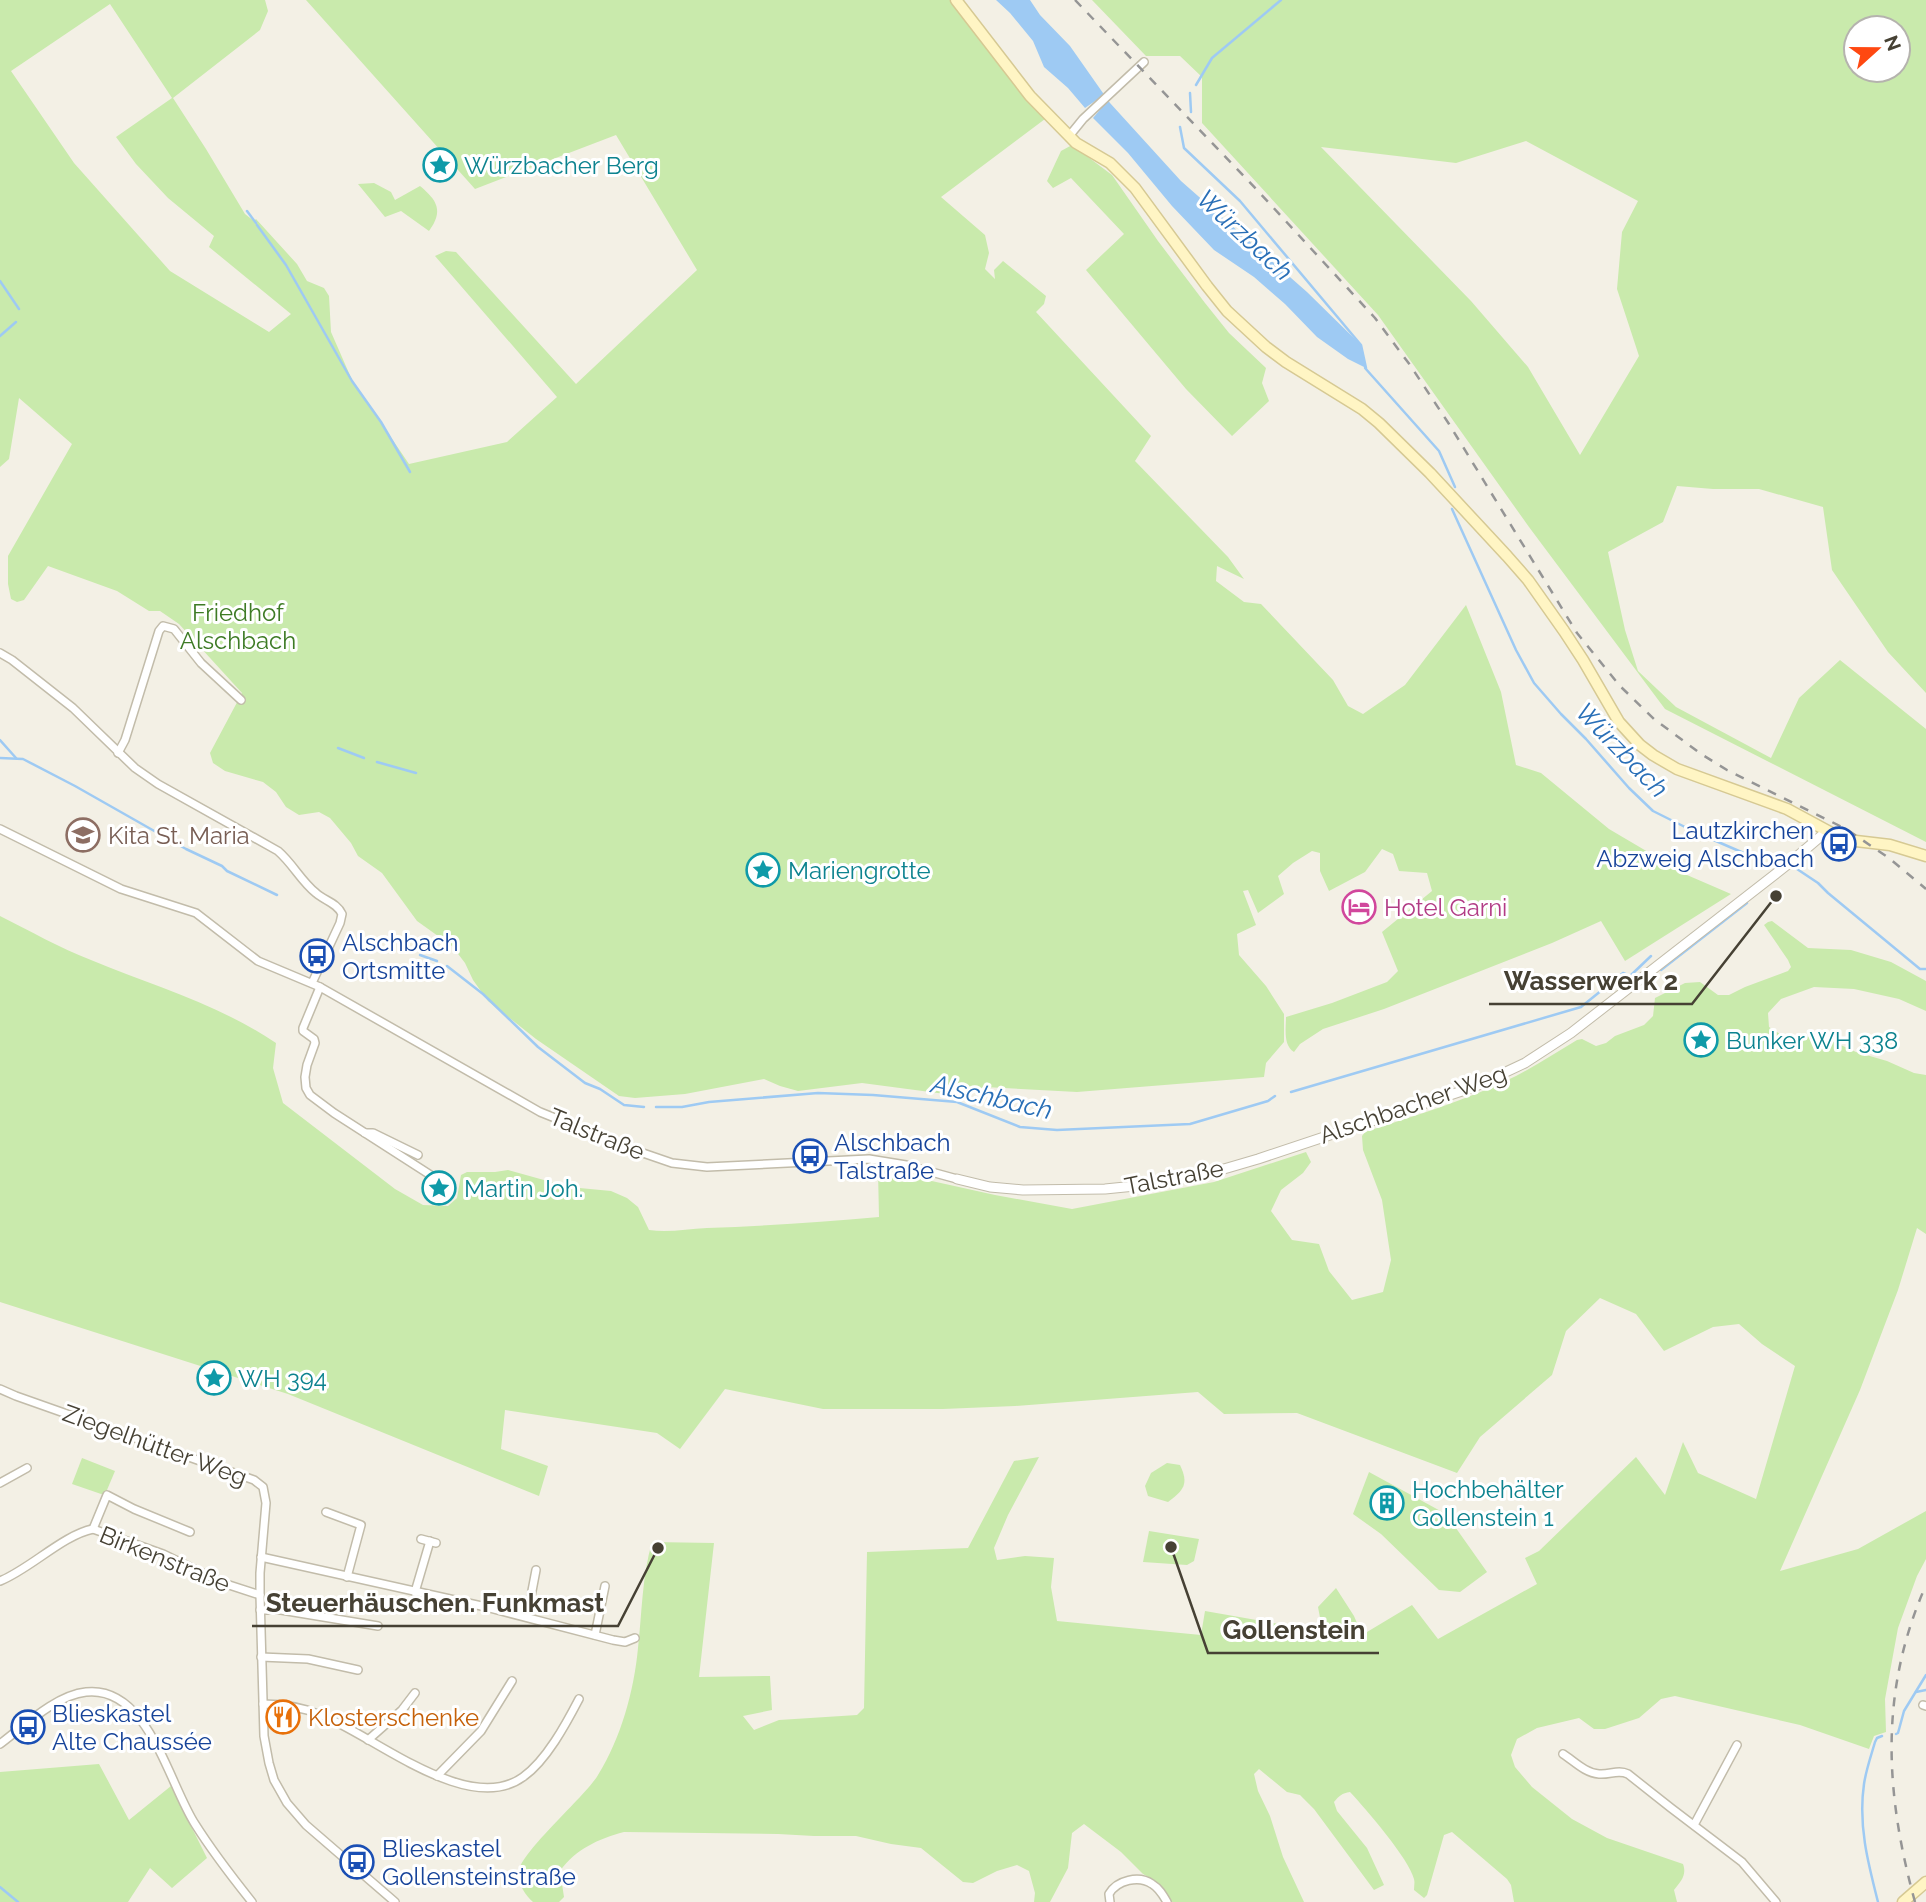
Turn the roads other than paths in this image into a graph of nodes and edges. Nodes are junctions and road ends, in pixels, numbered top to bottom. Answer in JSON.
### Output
{"nodes":[{"id":1,"x":956,"y":0,"type":"edge"},
{"id":2,"x":1144,"y":62,"type":"dead end"},
{"id":3,"x":1070,"y":135,"type":"junction"},
{"id":4,"x":1,"y":655,"type":"edge"},
{"id":5,"x":241,"y":700,"type":"dead end"},
{"id":6,"x":118,"y":753,"type":"junction"},
{"id":7,"x":0,"y":829,"type":"edge"},
{"id":8,"x":1827,"y":831,"type":"junction"},
{"id":9,"x":1926,"y":856,"type":"edge"},
{"id":10,"x":312,"y":983,"type":"junction"},
{"id":11,"x":320,"y":987,"type":"junction"},
{"id":12,"x":363,"y":1132,"type":"junction"},
{"id":13,"x":418,"y":1155,"type":"dead end"},
{"id":14,"x":1258,"y":1158,"type":"joint"},
{"id":15,"x":957,"y":1179,"type":"joint"},
{"id":16,"x":446,"y":1185,"type":"dead end"},
{"id":17,"x":0,"y":1389,"type":"edge"},
{"id":18,"x":27,"y":1468,"type":"dead end"},
{"id":19,"x":0,"y":1483,"type":"edge"},
{"id":20,"x":326,"y":1512,"type":"dead end"},
{"id":21,"x":93,"y":1529,"type":"junction"},
{"id":22,"x":190,"y":1532,"type":"dead end"},
{"id":23,"x":429,"y":1541,"type":"dead end"},
{"id":24,"x":261,"y":1557,"type":"junction"},
{"id":25,"x":536,"y":1570,"type":"dead end"},
{"id":26,"x":347,"y":1577,"type":"junction"},
{"id":27,"x":0,"y":1581,"type":"edge"},
{"id":28,"x":604,"y":1586,"type":"dead end"},
{"id":29,"x":415,"y":1591,"type":"junction"},
{"id":30,"x":260,"y":1595,"type":"junction"},
{"id":31,"x":260,"y":1610,"type":"junction"},
{"id":32,"x":527,"y":1617,"type":"junction"},
{"id":33,"x":378,"y":1626,"type":"dead end"},
{"id":34,"x":595,"y":1635,"type":"junction"},
{"id":35,"x":635,"y":1639,"type":"dead end"},
{"id":36,"x":261,"y":1657,"type":"junction"},
{"id":37,"x":358,"y":1670,"type":"dead end"},
{"id":38,"x":512,"y":1681,"type":"dead end"},
{"id":39,"x":415,"y":1693,"type":"dead end"},
{"id":40,"x":579,"y":1699,"type":"dead end"},
{"id":41,"x":263,"y":1704,"type":"junction"},
{"id":42,"x":368,"y":1740,"type":"junction"},
{"id":43,"x":0,"y":1744,"type":"edge"},
{"id":44,"x":1737,"y":1745,"type":"dead end"},
{"id":45,"x":1563,"y":1754,"type":"dead end"},
{"id":46,"x":437,"y":1776,"type":"junction"},
{"id":47,"x":1695,"y":1825,"type":"junction"},
{"id":48,"x":1926,"y":1882,"type":"edge"},
{"id":49,"x":252,"y":1902,"type":"edge"},
{"id":50,"x":396,"y":1902,"type":"edge"},
{"id":51,"x":1110,"y":1902,"type":"edge"},
{"id":52,"x":1167,"y":1902,"type":"edge"},
{"id":53,"x":1776,"y":1902,"type":"edge"},
{"id":54,"x":1903,"y":1902,"type":"edge"}],
"edges":[{"from":1,"to":3,"type":"main road"},
{"from":2,"to":3,"type":"street"},
{"from":3,"to":8,"type":"main road"},
{"from":4,"to":6,"type":"street"},
{"from":5,"to":6,"type":"street"},
{"from":6,"to":10,"type":"street"},
{"from":7,"to":10,"type":"street","name":"Talstraße"},
{"from":8,"to":9,"type":"main road"},
{"from":8,"to":14,"type":"street","name":"Alschbacher Weg"},
{"from":10,"to":11,"type":"street","name":"Talstraße"},
{"from":11,"to":12,"type":"street"},
{"from":11,"to":15,"type":"street","name":"Talstraße"},
{"from":12,"to":13,"type":"street"},
{"from":12,"to":16,"type":"street"},
{"from":14,"to":15,"type":"street","name":"Talstraße"},
{"from":17,"to":24,"type":"street","name":"Ziegelhütter Weg"},
{"from":18,"to":19,"type":"street"},
{"from":20,"to":26,"type":"street"},
{"from":21,"to":22,"type":"street"},
{"from":21,"to":27,"type":"street","name":"Birkenstraße"},
{"from":21,"to":30,"type":"street","name":"Birkenstraße"},
{"from":23,"to":29,"type":"street"},
{"from":24,"to":26,"type":"street"},
{"from":24,"to":30,"type":"street","name":"Ziegelhütter Weg"},
{"from":25,"to":32,"type":"street"},
{"from":26,"to":29,"type":"street"},
{"from":28,"to":34,"type":"street"},
{"from":29,"to":32,"type":"street"},
{"from":30,"to":31,"type":"street","name":"Ziegelhütter Weg"},
{"from":31,"to":33,"type":"street"},
{"from":31,"to":36,"type":"street","name":"Ziegelhütter Weg"},
{"from":32,"to":34,"type":"street"},
{"from":34,"to":35,"type":"street"},
{"from":36,"to":37,"type":"street"},
{"from":36,"to":41,"type":"street","name":"Ziegelhütter Weg"},
{"from":38,"to":46,"type":"street"},
{"from":39,"to":42,"type":"street"},
{"from":40,"to":46,"type":"street"},
{"from":41,"to":42,"type":"street"},
{"from":41,"to":50,"type":"street","name":"Ziegelhütter Weg"},
{"from":42,"to":46,"type":"street"},
{"from":43,"to":49,"type":"street"},
{"from":44,"to":47,"type":"street"},
{"from":45,"to":47,"type":"street"},
{"from":47,"to":53,"type":"street"},
{"from":48,"to":54,"type":"main road"},
{"from":51,"to":52,"type":"street"}]}
